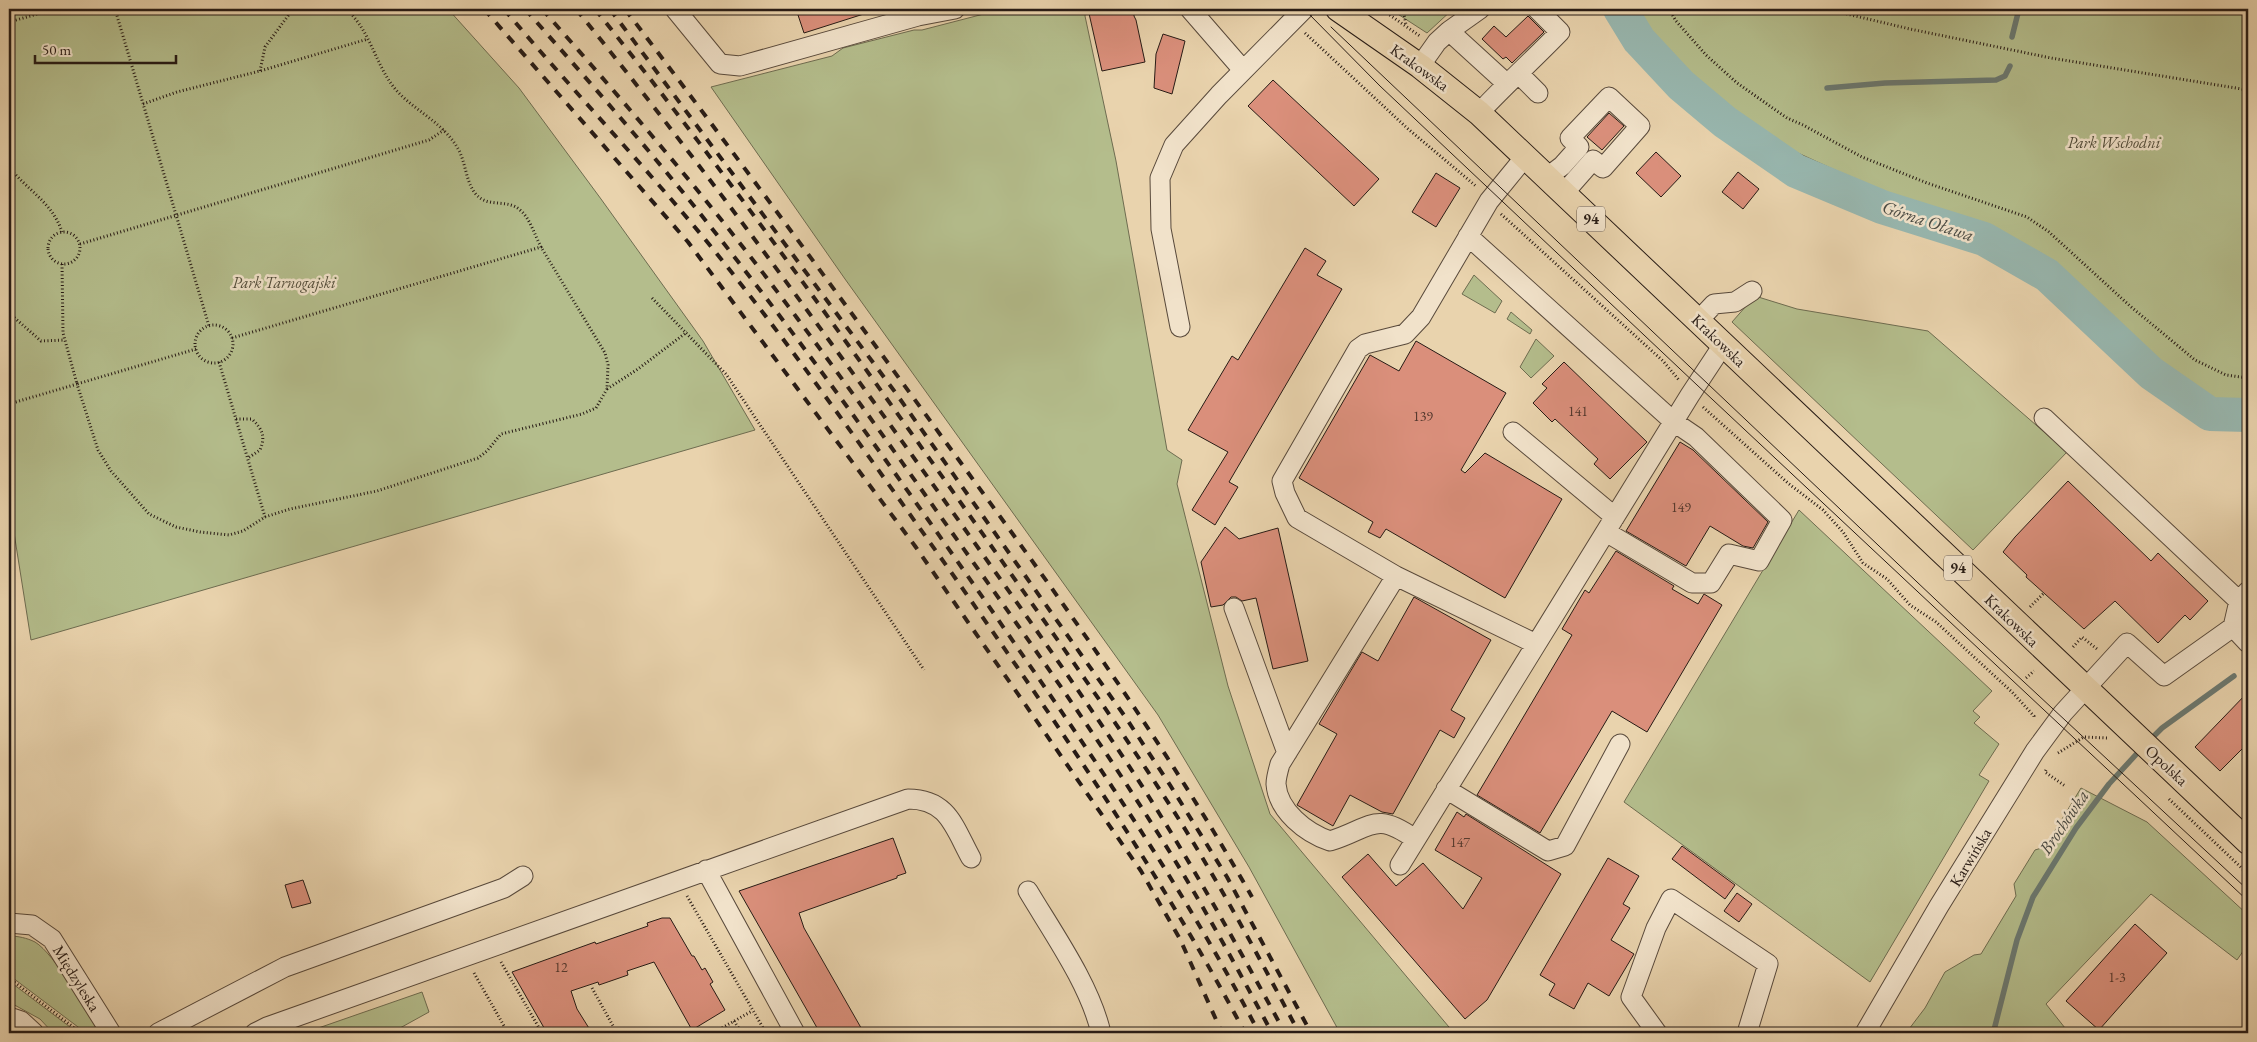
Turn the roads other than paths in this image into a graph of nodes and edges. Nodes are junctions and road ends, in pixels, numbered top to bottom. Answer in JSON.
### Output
{"nodes":[{"id":1,"x":675,"y":9,"type":"edge"},
{"id":2,"x":955,"y":9,"type":"edge"},
{"id":3,"x":1190,"y":9,"type":"edge"},
{"id":4,"x":1304,"y":9,"type":"edge"},
{"id":5,"x":1338,"y":9,"type":"edge"},
{"id":6,"x":1480,"y":9,"type":"edge"},
{"id":7,"x":1537,"y":9,"type":"edge"},
{"id":8,"x":917,"y":12,"type":"edge"},
{"id":9,"x":1449,"y":31,"type":"junction"},
{"id":10,"x":1420,"y":66,"type":"junction"},
{"id":11,"x":1243,"y":70,"type":"junction"},
{"id":12,"x":1513,"y":78,"type":"junction"},
{"id":13,"x":1538,"y":93,"type":"dead end"},
{"id":14,"x":1479,"y":113,"type":"junction"},
{"id":15,"x":1579,"y":147,"type":"junction"},
{"id":16,"x":1525,"y":157,"type":"junction"},
{"id":17,"x":1593,"y":160,"type":"junction"},
{"id":18,"x":1554,"y":186,"type":"junction"},
{"id":19,"x":1468,"y":236,"type":"junction"},
{"id":20,"x":1752,"y":291,"type":"dead end"},
{"id":21,"x":1698,"y":321,"type":"junction"},
{"id":22,"x":1180,"y":327,"type":"dead end"},
{"id":23,"x":1723,"y":345,"type":"junction"},
{"id":24,"x":2044,"y":418,"type":"dead end"},
{"id":25,"x":1674,"y":422,"type":"junction"},
{"id":26,"x":1513,"y":432,"type":"dead end"},
{"id":27,"x":1610,"y":524,"type":"junction"},
{"id":28,"x":1396,"y":576,"type":"junction"},
{"id":29,"x":2244,"y":596,"type":"edge"},
{"id":30,"x":1234,"y":608,"type":"dead end"},
{"id":31,"x":2232,"y":627,"type":"junction"},
{"id":32,"x":2248,"y":643,"type":"edge"},
{"id":33,"x":1536,"y":644,"type":"junction"},
{"id":34,"x":2086,"y":689,"type":"junction"},
{"id":35,"x":1620,"y":744,"type":"dead end"},
{"id":36,"x":1287,"y":754,"type":"junction"},
{"id":37,"x":1446,"y":789,"type":"junction"},
{"id":38,"x":1416,"y":839,"type":"junction"},
{"id":39,"x":2248,"y":842,"type":"edge"},
{"id":40,"x":971,"y":858,"type":"dead end"},
{"id":41,"x":1400,"y":865,"type":"dead end"},
{"id":42,"x":706,"y":870,"type":"junction"},
{"id":43,"x":523,"y":876,"type":"dead end"},
{"id":44,"x":1028,"y":891,"type":"dead end"},
{"id":45,"x":9,"y":923,"type":"edge"},
{"id":46,"x":9,"y":1016,"type":"edge"},
{"id":47,"x":34,"y":1033,"type":"edge"},
{"id":48,"x":111,"y":1033,"type":"edge"},
{"id":49,"x":158,"y":1033,"type":"edge"},
{"id":50,"x":255,"y":1033,"type":"edge"},
{"id":51,"x":795,"y":1033,"type":"edge"},
{"id":52,"x":1101,"y":1033,"type":"edge"},
{"id":53,"x":1657,"y":1033,"type":"edge"},
{"id":54,"x":1747,"y":1033,"type":"edge"},
{"id":55,"x":1865,"y":1033,"type":"edge"}],
"edges":[{"from":1,"to":8,"type":"street"},
{"from":2,"to":8,"type":"street"},
{"from":3,"to":11,"type":"street"},
{"from":4,"to":11,"type":"street"},
{"from":5,"to":10,"type":"main road","name":"Krakowska","number":"94"},
{"from":6,"to":9,"type":"street"},
{"from":7,"to":12,"type":"street"},
{"from":9,"to":10,"type":"street"},
{"from":9,"to":12,"type":"street"},
{"from":10,"to":14,"type":"main road","name":"Krakowska","number":"94"},
{"from":11,"to":22,"type":"street"},
{"from":12,"to":13,"type":"street"},
{"from":12,"to":14,"type":"street"},
{"from":14,"to":16,"type":"main road","name":"Krakowska","number":"94"},
{"from":15,"to":17,"type":"street"},
{"from":15,"to":17,"type":"street"},
{"from":15,"to":18,"type":"street"},
{"from":16,"to":18,"type":"main road","name":"Krakowska","number":"94"},
{"from":16,"to":19,"type":"street"},
{"from":17,"to":18,"type":"street"},
{"from":18,"to":21,"type":"main road","name":"Krakowska","number":"94"},
{"from":19,"to":25,"type":"street"},
{"from":19,"to":28,"type":"street"},
{"from":20,"to":21,"type":"street"},
{"from":21,"to":23,"type":"main road","name":"Krakowska","number":"94"},
{"from":23,"to":25,"type":"street"},
{"from":23,"to":34,"type":"main road","name":"Krakowska","number":"94"},
{"from":24,"to":29,"type":"street"},
{"from":25,"to":27,"type":"street"},
{"from":25,"to":27,"type":"street"},
{"from":26,"to":27,"type":"street"},
{"from":27,"to":33,"type":"street"},
{"from":28,"to":33,"type":"street"},
{"from":28,"to":36,"type":"street"},
{"from":29,"to":31,"type":"street"},
{"from":30,"to":36,"type":"street"},
{"from":31,"to":32,"type":"street"},
{"from":31,"to":34,"type":"street","name":"Karwińska"},
{"from":33,"to":37,"type":"street"},
{"from":34,"to":39,"type":"main road","name":"Opolska","number":"94"},
{"from":34,"to":55,"type":"street","name":"Karwińska"},
{"from":35,"to":37,"type":"street"},
{"from":36,"to":38,"type":"street"},
{"from":37,"to":38,"type":"street"},
{"from":38,"to":41,"type":"street"},
{"from":40,"to":42,"type":"street"},
{"from":42,"to":50,"type":"street"},
{"from":42,"to":51,"type":"street"},
{"from":43,"to":49,"type":"street"},
{"from":44,"to":52,"type":"street"},
{"from":45,"to":48,"type":"street","name":"Międzyleska"},
{"from":46,"to":47,"type":"street"},
{"from":53,"to":54,"type":"street"}]}
